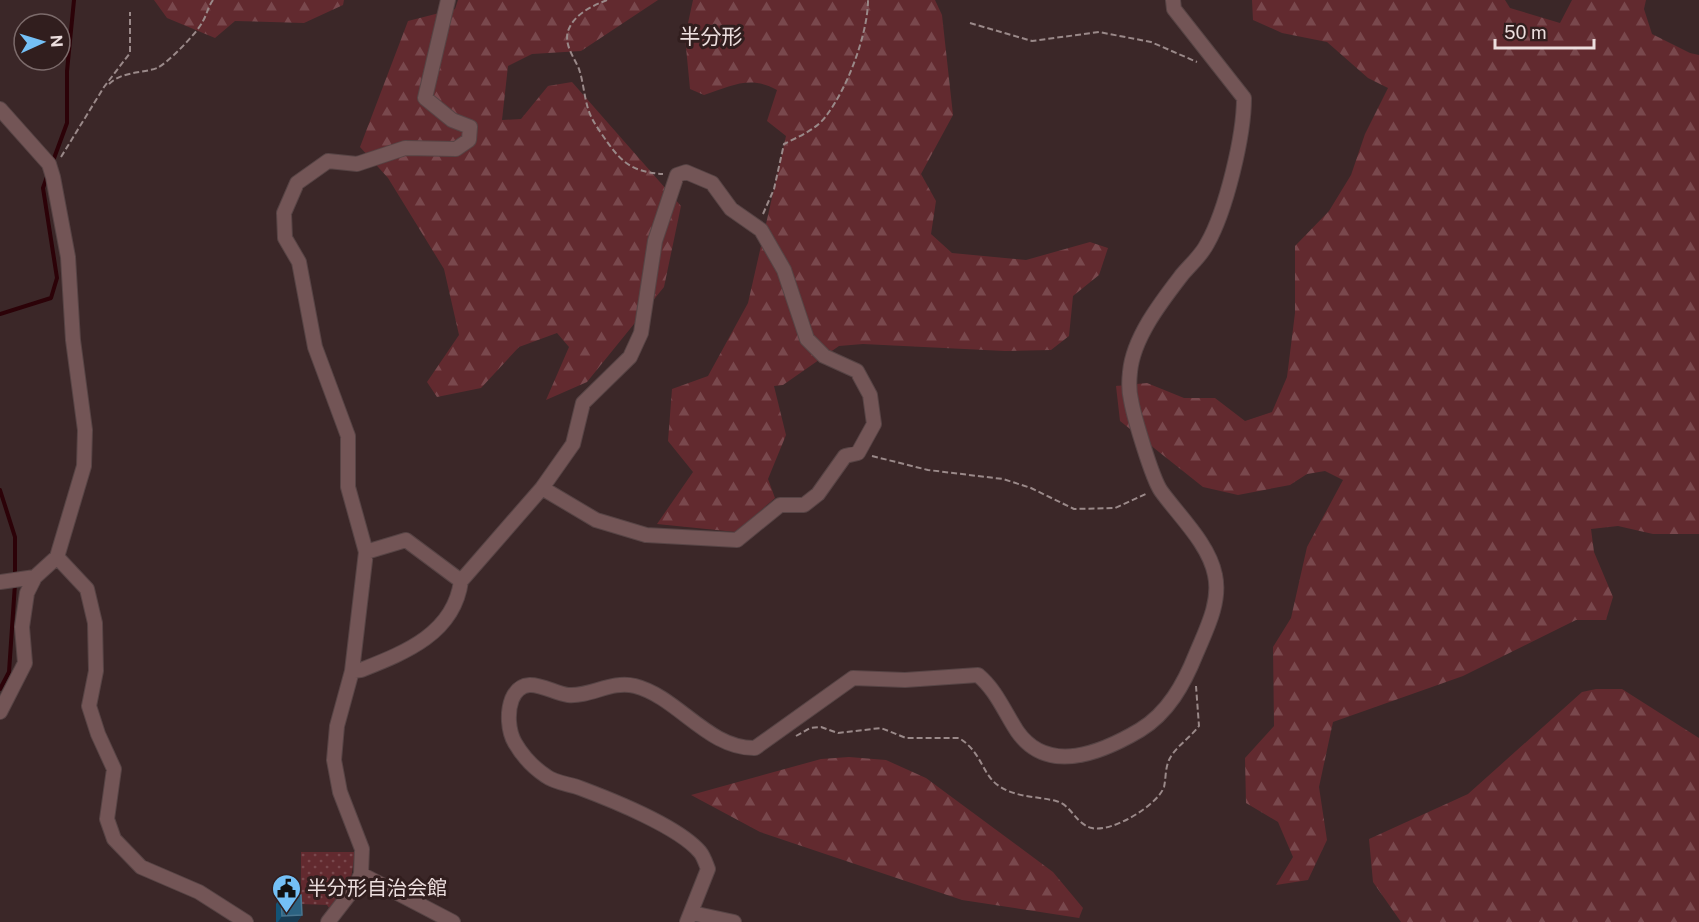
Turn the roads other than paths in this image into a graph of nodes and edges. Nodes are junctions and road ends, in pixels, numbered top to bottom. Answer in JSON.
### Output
{"nodes":[{"id":1,"x":448,"y":0,"type":"edge"},
{"id":2,"x":1173,"y":0,"type":"edge"},
{"id":3,"x":0,"y":109,"type":"edge"},
{"id":4,"x":542,"y":488,"type":"junction"},
{"id":5,"x":366,"y":552,"type":"junction"},
{"id":6,"x":57,"y":556,"type":"junction"},
{"id":7,"x":35,"y":577,"type":"junction"},
{"id":8,"x":461,"y":581,"type":"junction"},
{"id":9,"x":0,"y":582,"type":"edge"},
{"id":10,"x":352,"y":671,"type":"junction"},
{"id":11,"x":0,"y":712,"type":"edge"},
{"id":12,"x":361,"y":874,"type":"junction"},
{"id":13,"x":690,"y":918,"type":"edge"},
{"id":14,"x":246,"y":922,"type":"edge"},
{"id":15,"x":328,"y":922,"type":"edge"},
{"id":16,"x":453,"y":922,"type":"edge"},
{"id":17,"x":734,"y":922,"type":"edge"}],
"edges":[{"from":1,"to":5,"type":"street"},
{"from":2,"to":13,"type":"street"},
{"from":3,"to":6,"type":"street"},
{"from":4,"to":4,"type":"street"},
{"from":4,"to":8,"type":"street"},
{"from":5,"to":8,"type":"street"},
{"from":5,"to":10,"type":"street"},
{"from":6,"to":7,"type":"street"},
{"from":6,"to":14,"type":"street"},
{"from":7,"to":9,"type":"street"},
{"from":7,"to":11,"type":"street"},
{"from":8,"to":10,"type":"street"},
{"from":10,"to":12,"type":"street"},
{"from":12,"to":15,"type":"street"},
{"from":12,"to":16,"type":"street"},
{"from":13,"to":17,"type":"street"}]}
